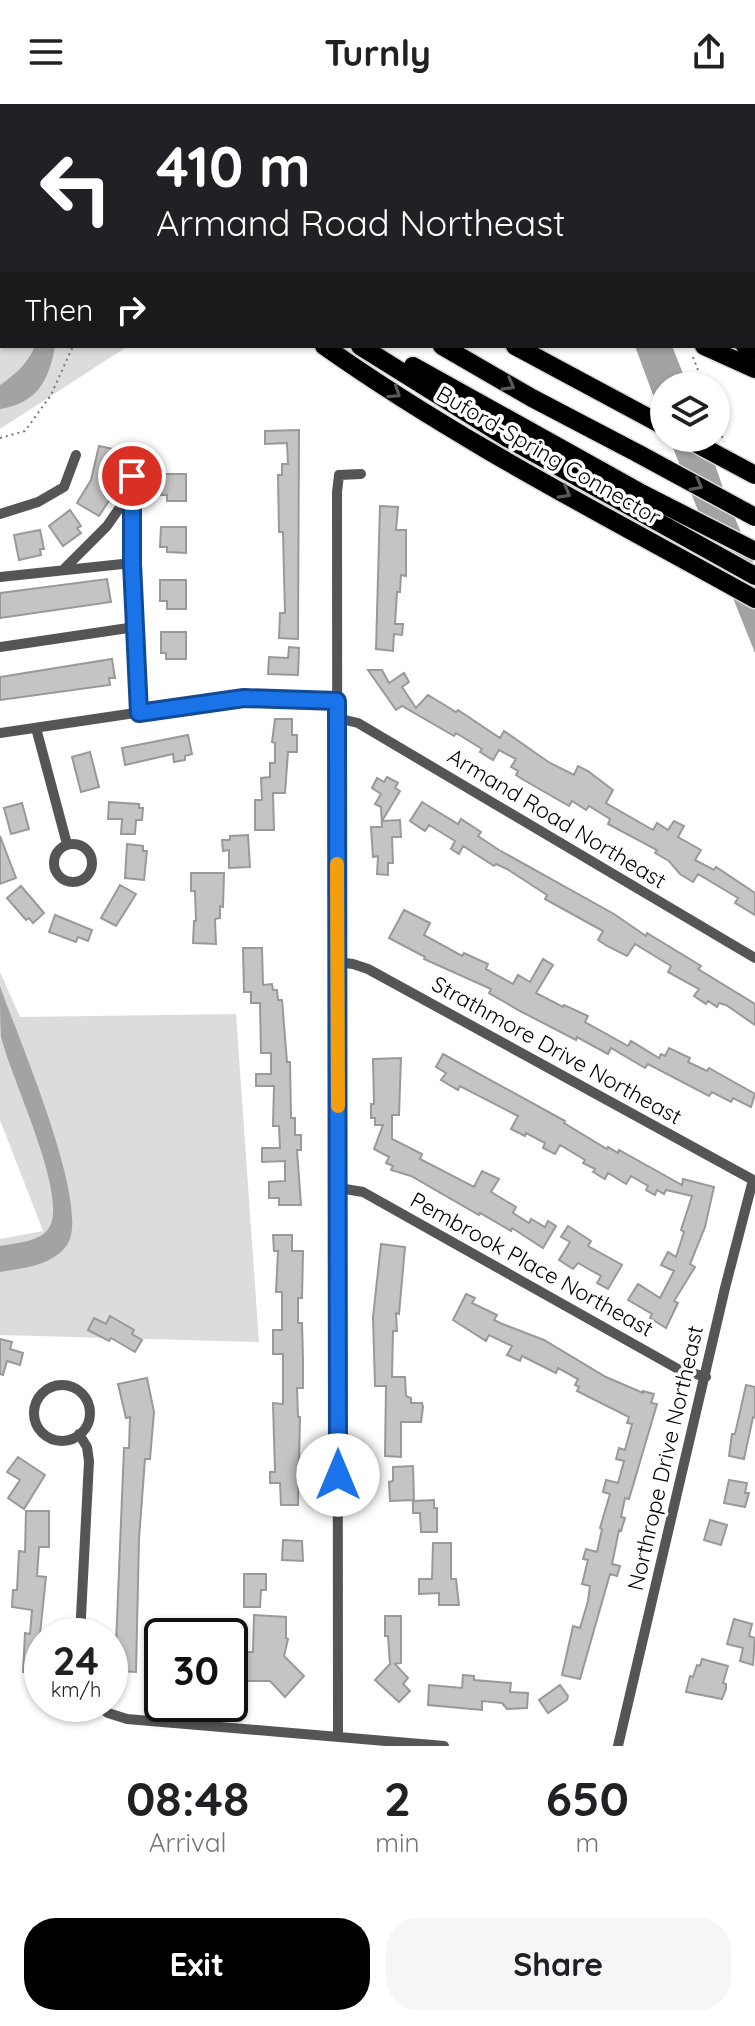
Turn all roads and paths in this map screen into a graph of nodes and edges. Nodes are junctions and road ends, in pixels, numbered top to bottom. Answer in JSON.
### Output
{"nodes":[{"id":1,"x":72,"y":348,"type":"edge"},
{"id":2,"x":327,"y":348,"type":"edge"},
{"id":3,"x":363,"y":348,"type":"edge"},
{"id":4,"x":383,"y":348,"type":"edge"},
{"id":5,"x":445,"y":348,"type":"edge"},
{"id":6,"x":519,"y":348,"type":"edge"},
{"id":7,"x":690,"y":348,"type":"edge"},
{"id":8,"x":710,"y":350,"type":"edge"},
{"id":9,"x":755,"y":369,"type":"edge"},
{"id":10,"x":699,"y":372,"type":"edge"},
{"id":11,"x":650,"y":419,"type":"edge"},
{"id":12,"x":0,"y":438,"type":"edge"},
{"id":13,"x":712,"y":452,"type":"edge"},
{"id":14,"x":76,"y":455,"type":"dead end"},
{"id":15,"x":361,"y":474,"type":"dead end"},
{"id":16,"x":755,"y":475,"type":"edge"},
{"id":17,"x":132,"y":476,"type":"dead end"},
{"id":18,"x":132,"y":490,"type":"junction"},
{"id":19,"x":0,"y":514,"type":"edge"},
{"id":20,"x":755,"y":517,"type":"edge"},
{"id":21,"x":755,"y":551,"type":"edge"},
{"id":22,"x":132,"y":563,"type":"junction"},
{"id":23,"x":63,"y":570,"type":"junction"},
{"id":24,"x":1,"y":573,"type":"edge"},
{"id":25,"x":755,"y":576,"type":"edge"},
{"id":26,"x":755,"y":599,"type":"edge"},
{"id":27,"x":135,"y":627,"type":"junction"},
{"id":28,"x":0,"y":647,"type":"edge"},
{"id":29,"x":337,"y":701,"type":"junction"},
{"id":30,"x":139,"y":713,"type":"junction"},
{"id":31,"x":337,"y":718,"type":"junction"},
{"id":32,"x":36,"y":728,"type":"junction"},
{"id":33,"x":0,"y":733,"type":"edge"},
{"id":34,"x":67,"y":844,"type":"dead end"},
{"id":35,"x":755,"y":958,"type":"edge"},
{"id":36,"x":337,"y":962,"type":"junction"},
{"id":37,"x":754,"y":1180,"type":"edge"},
{"id":38,"x":339,"y":1188,"type":"junction"},
{"id":39,"x":706,"y":1377,"type":"junction"},
{"id":40,"x":79,"y":1434,"type":"junction"},
{"id":41,"x":81,"y":1618,"type":"edge"},
{"id":42,"x":128,"y":1719,"type":"edge"},
{"id":43,"x":338,"y":1737,"type":"junction"},
{"id":44,"x":444,"y":1746,"type":"edge"},
{"id":45,"x":618,"y":1746,"type":"edge"}],
"edges":[{"from":1,"to":12,"type":"path"},
{"from":2,"to":26,"type":"highway","name":"Buford-Spring Connector","one_way":true},
{"from":3,"to":25,"type":"highway","name":"Buford-Spring Connector"},
{"from":4,"to":21,"type":"highway"},
{"from":5,"to":20,"type":"highway","one_way":true,"bridge":true},
{"from":6,"to":11,"type":"highway"},
{"from":7,"to":10,"type":"path"},
{"from":8,"to":9,"type":"highway"},
{"from":13,"to":16,"type":"highway","bridge":true},
{"from":14,"to":19,"type":"street"},
{"from":15,"to":29,"type":"street"},
{"from":17,"to":18,"type":"street"},
{"from":18,"to":22,"type":"street"},
{"from":18,"to":23,"type":"street"},
{"from":22,"to":23,"type":"street"},
{"from":22,"to":27,"type":"street"},
{"from":23,"to":24,"type":"street"},
{"from":27,"to":28,"type":"street"},
{"from":27,"to":30,"type":"street"},
{"from":29,"to":30,"type":"street"},
{"from":29,"to":31,"type":"street"},
{"from":30,"to":32,"type":"street"},
{"from":31,"to":35,"type":"street","name":"Armand Road Northeast"},
{"from":31,"to":36,"type":"street"},
{"from":32,"to":33,"type":"street"},
{"from":32,"to":34,"type":"street"},
{"from":36,"to":37,"type":"street","name":"Strathmore Drive Northeast"},
{"from":36,"to":38,"type":"street"},
{"from":37,"to":39,"type":"street","name":"Northrope Drive Northeast"},
{"from":38,"to":39,"type":"street","name":"Pembrook Place Northeast"},
{"from":38,"to":43,"type":"street"},
{"from":39,"to":45,"type":"street","name":"Northrope Drive Northeast"},
{"from":40,"to":40,"type":"street"},
{"from":40,"to":41,"type":"street"},
{"from":42,"to":43,"type":"street"},
{"from":43,"to":44,"type":"street"}]}
